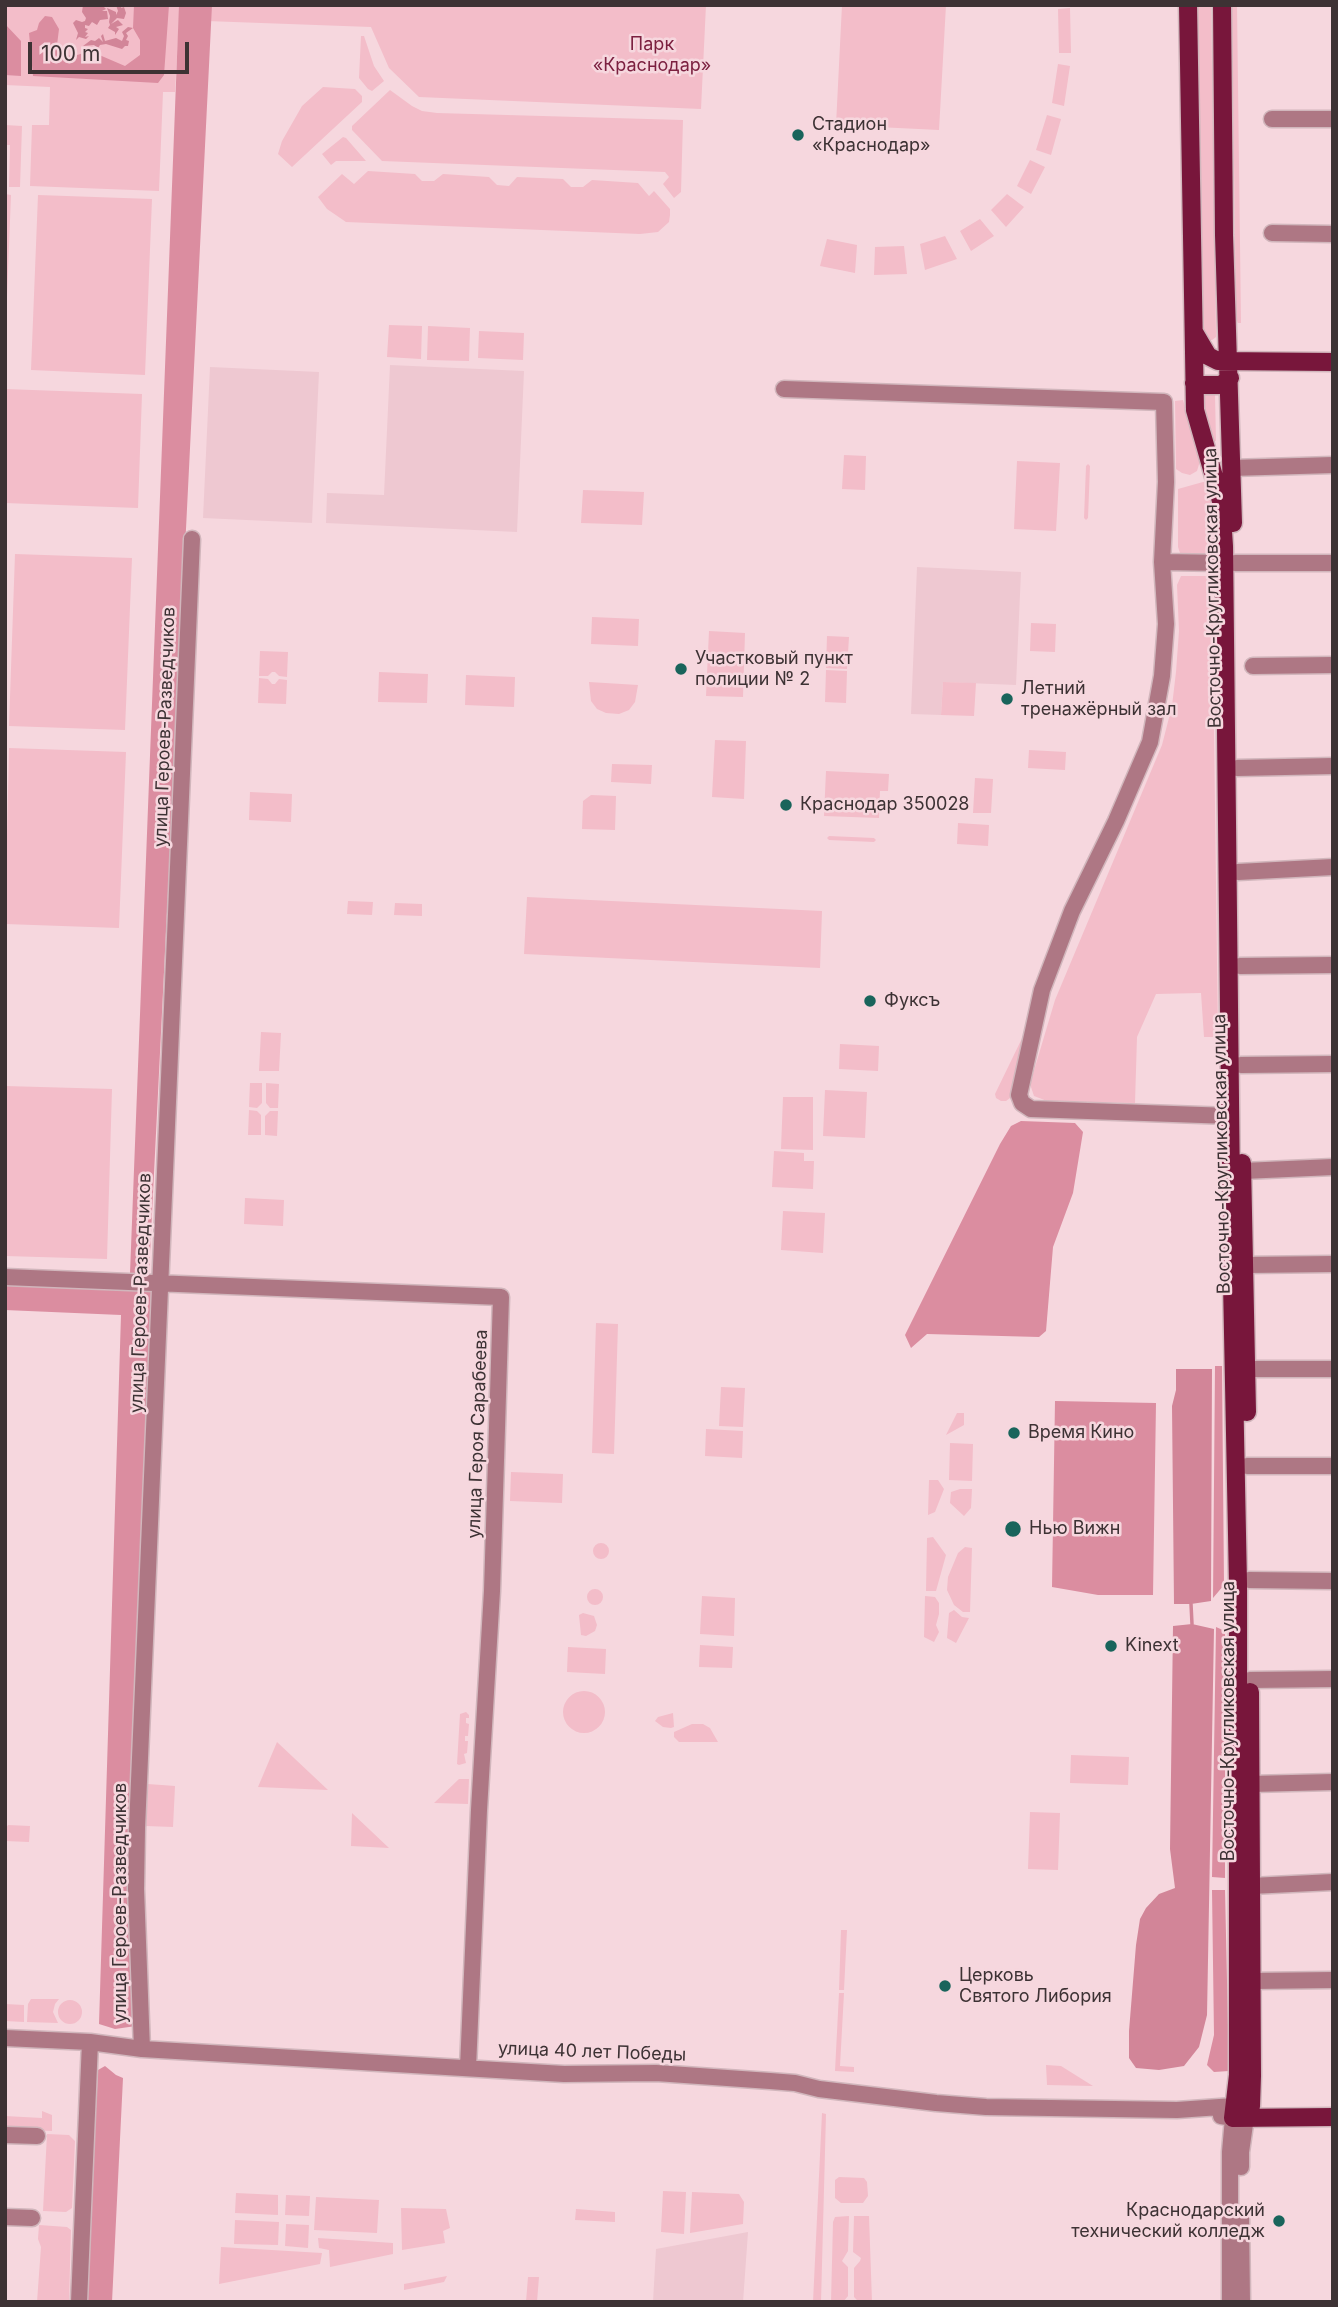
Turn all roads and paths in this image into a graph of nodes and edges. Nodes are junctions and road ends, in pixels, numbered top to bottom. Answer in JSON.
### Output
{"nodes":[{"id":1,"x":1188,"y":5,"type":"edge"},
{"id":2,"x":1222,"y":5,"type":"edge"},
{"id":3,"x":1272,"y":119,"type":"dead end"},
{"id":4,"x":1333,"y":119,"type":"edge"},
{"id":5,"x":1272,"y":233,"type":"dead end"},
{"id":6,"x":1333,"y":234,"type":"edge"},
{"id":7,"x":1192,"y":329,"type":"junction"},
{"id":8,"x":1229,"y":338,"type":"junction"},
{"id":9,"x":1333,"y":355,"type":"edge"},
{"id":10,"x":1333,"y":362,"type":"edge"},
{"id":11,"x":1229,"y":370,"type":"junction"},
{"id":12,"x":1194,"y":383,"type":"junction"},
{"id":13,"x":784,"y":389,"type":"dead end"},
{"id":14,"x":1333,"y":465,"type":"edge"},
{"id":15,"x":1231,"y":468,"type":"junction"},
{"id":16,"x":192,"y":540,"type":"dead end"},
{"id":17,"x":1162,"y":562,"type":"junction"},
{"id":18,"x":1333,"y":562,"type":"edge"},
{"id":19,"x":1226,"y":563,"type":"junction"},
{"id":20,"x":1333,"y":665,"type":"edge"},
{"id":21,"x":1253,"y":666,"type":"dead end"},
{"id":22,"x":1333,"y":766,"type":"edge"},
{"id":23,"x":1237,"y":768,"type":"junction"},
{"id":24,"x":1333,"y":867,"type":"edge"},
{"id":25,"x":1238,"y":872,"type":"junction"},
{"id":26,"x":1333,"y":965,"type":"edge"},
{"id":27,"x":1240,"y":966,"type":"junction"},
{"id":28,"x":1333,"y":1064,"type":"edge"},
{"id":29,"x":1241,"y":1065,"type":"junction"},
{"id":30,"x":1230,"y":1116,"type":"junction"},
{"id":31,"x":1333,"y":1167,"type":"edge"},
{"id":32,"x":1242,"y":1171,"type":"junction"},
{"id":33,"x":1333,"y":1264,"type":"edge"},
{"id":34,"x":1245,"y":1265,"type":"junction"},
{"id":35,"x":5,"y":1277,"type":"edge"},
{"id":36,"x":161,"y":1283,"type":"junction"},
{"id":37,"x":1246,"y":1369,"type":"junction"},
{"id":38,"x":1333,"y":1369,"type":"edge"},
{"id":39,"x":1247,"y":1466,"type":"junction"},
{"id":40,"x":1333,"y":1466,"type":"edge"},
{"id":41,"x":1249,"y":1580,"type":"junction"},
{"id":42,"x":1333,"y":1581,"type":"edge"},
{"id":43,"x":1333,"y":1679,"type":"edge"},
{"id":44,"x":1250,"y":1680,"type":"junction"},
{"id":45,"x":1333,"y":1782,"type":"edge"},
{"id":46,"x":1251,"y":1784,"type":"junction"},
{"id":47,"x":1333,"y":1882,"type":"edge"},
{"id":48,"x":1251,"y":1886,"type":"junction"},
{"id":49,"x":1333,"y":1980,"type":"edge"},
{"id":50,"x":1252,"y":1981,"type":"junction"},
{"id":51,"x":5,"y":2038,"type":"edge"},
{"id":52,"x":90,"y":2042,"type":"junction"},
{"id":53,"x":142,"y":2049,"type":"junction"},
{"id":54,"x":468,"y":2068,"type":"junction"},
{"id":55,"x":1333,"y":2107,"type":"edge"},
{"id":56,"x":1241,"y":2112,"type":"junction"},
{"id":57,"x":1333,"y":2117,"type":"edge"},
{"id":58,"x":5,"y":2134,"type":"edge"},
{"id":59,"x":37,"y":2136,"type":"dead end"},
{"id":60,"x":5,"y":2217,"type":"edge"},
{"id":61,"x":32,"y":2218,"type":"dead end"},
{"id":62,"x":79,"y":2302,"type":"edge"},
{"id":63,"x":1230,"y":2302,"type":"edge"},
{"id":64,"x":1242,"y":2302,"type":"edge"}],
"edges":[{"from":1,"to":7,"type":"main road","name":"Восточно-Кругликовская улица"},
{"from":2,"to":8,"type":"main road","name":"Восточно-Кругликовская улица"},
{"from":3,"to":4,"type":"street"},
{"from":5,"to":6,"type":"street"},
{"from":7,"to":11,"type":"main road"},
{"from":7,"to":12,"type":"main road","name":"Восточно-Кругликовская улица"},
{"from":8,"to":9,"type":"main road"},
{"from":8,"to":11,"type":"main road","name":"Восточно-Кругликовская улица"},
{"from":10,"to":11,"type":"main road"},
{"from":11,"to":12,"type":"main road"},
{"from":11,"to":15,"type":"main road","name":"Восточно-Кругликовская улица"},
{"from":12,"to":19,"type":"main road","name":"Восточно-Кругликовская улица"},
{"from":13,"to":17,"type":"street"},
{"from":14,"to":15,"type":"street"},
{"from":15,"to":19,"type":"main road","name":"Восточно-Кругликовская улица"},
{"from":16,"to":36,"type":"street","name":"улица Героев-Разведчиков"},
{"from":17,"to":19,"type":"street"},
{"from":17,"to":30,"type":"street"},
{"from":18,"to":19,"type":"street"},
{"from":19,"to":23,"type":"main road","name":"Восточно-Кругликовская улица"},
{"from":19,"to":30,"type":"main road","name":"Восточно-Кругликовская улица"},
{"from":20,"to":21,"type":"street"},
{"from":22,"to":23,"type":"street"},
{"from":23,"to":25,"type":"main road","name":"Восточно-Кругликовская улица"},
{"from":24,"to":25,"type":"street"},
{"from":25,"to":27,"type":"main road","name":"Восточно-Кругликовская улица"},
{"from":26,"to":27,"type":"street"},
{"from":27,"to":29,"type":"main road","name":"Восточно-Кругликовская улица"},
{"from":28,"to":29,"type":"street"},
{"from":29,"to":32,"type":"main road","name":"Восточно-Кругликовская улица"},
{"from":30,"to":56,"type":"main road","name":"Восточно-Кругликовская улица"},
{"from":31,"to":32,"type":"street"},
{"from":32,"to":34,"type":"main road","name":"Восточно-Кругликовская улица"},
{"from":33,"to":34,"type":"street"},
{"from":34,"to":37,"type":"main road","name":"Восточно-Кругликовская улица"},
{"from":35,"to":36,"type":"street","name":"улица Героя Сарабеева"},
{"from":36,"to":53,"type":"street","name":"улица Героев-Разведчиков"},
{"from":36,"to":54,"type":"street","name":"улица Героя Сарабеева"},
{"from":37,"to":38,"type":"street"},
{"from":37,"to":39,"type":"main road","name":"Восточно-Кругликовская улица"},
{"from":39,"to":40,"type":"street"},
{"from":39,"to":41,"type":"main road","name":"Восточно-Кругликовская улица"},
{"from":41,"to":42,"type":"street"},
{"from":41,"to":44,"type":"main road","name":"Восточно-Кругликовская улица"},
{"from":43,"to":44,"type":"street"},
{"from":44,"to":46,"type":"main road","name":"Восточно-Кругликовская улица"},
{"from":45,"to":46,"type":"street"},
{"from":46,"to":48,"type":"main road","name":"Восточно-Кругликовская улица"},
{"from":47,"to":48,"type":"street"},
{"from":48,"to":50,"type":"main road","name":"Восточно-Кругликовская улица"},
{"from":49,"to":50,"type":"street"},
{"from":50,"to":56,"type":"main road","name":"Восточно-Кругликовская улица"},
{"from":51,"to":52,"type":"street","name":"улица 40 лет Победы"},
{"from":52,"to":53,"type":"street","name":"улица 40 лет Победы"},
{"from":52,"to":62,"type":"street"},
{"from":53,"to":54,"type":"street","name":"улица 40 лет Победы"},
{"from":54,"to":56,"type":"street","name":"улица 40 лет Победы"},
{"from":55,"to":56,"type":"main road","name":"улица 40 лет Победы"},
{"from":56,"to":57,"type":"main road","name":"улица 40 лет Победы"},
{"from":56,"to":63,"type":"street","name":"Восточно-Кругликовская улица"},
{"from":56,"to":64,"type":"street","name":"Восточно-Кругликовская улица"},
{"from":58,"to":59,"type":"street"},
{"from":60,"to":61,"type":"street"}]}
